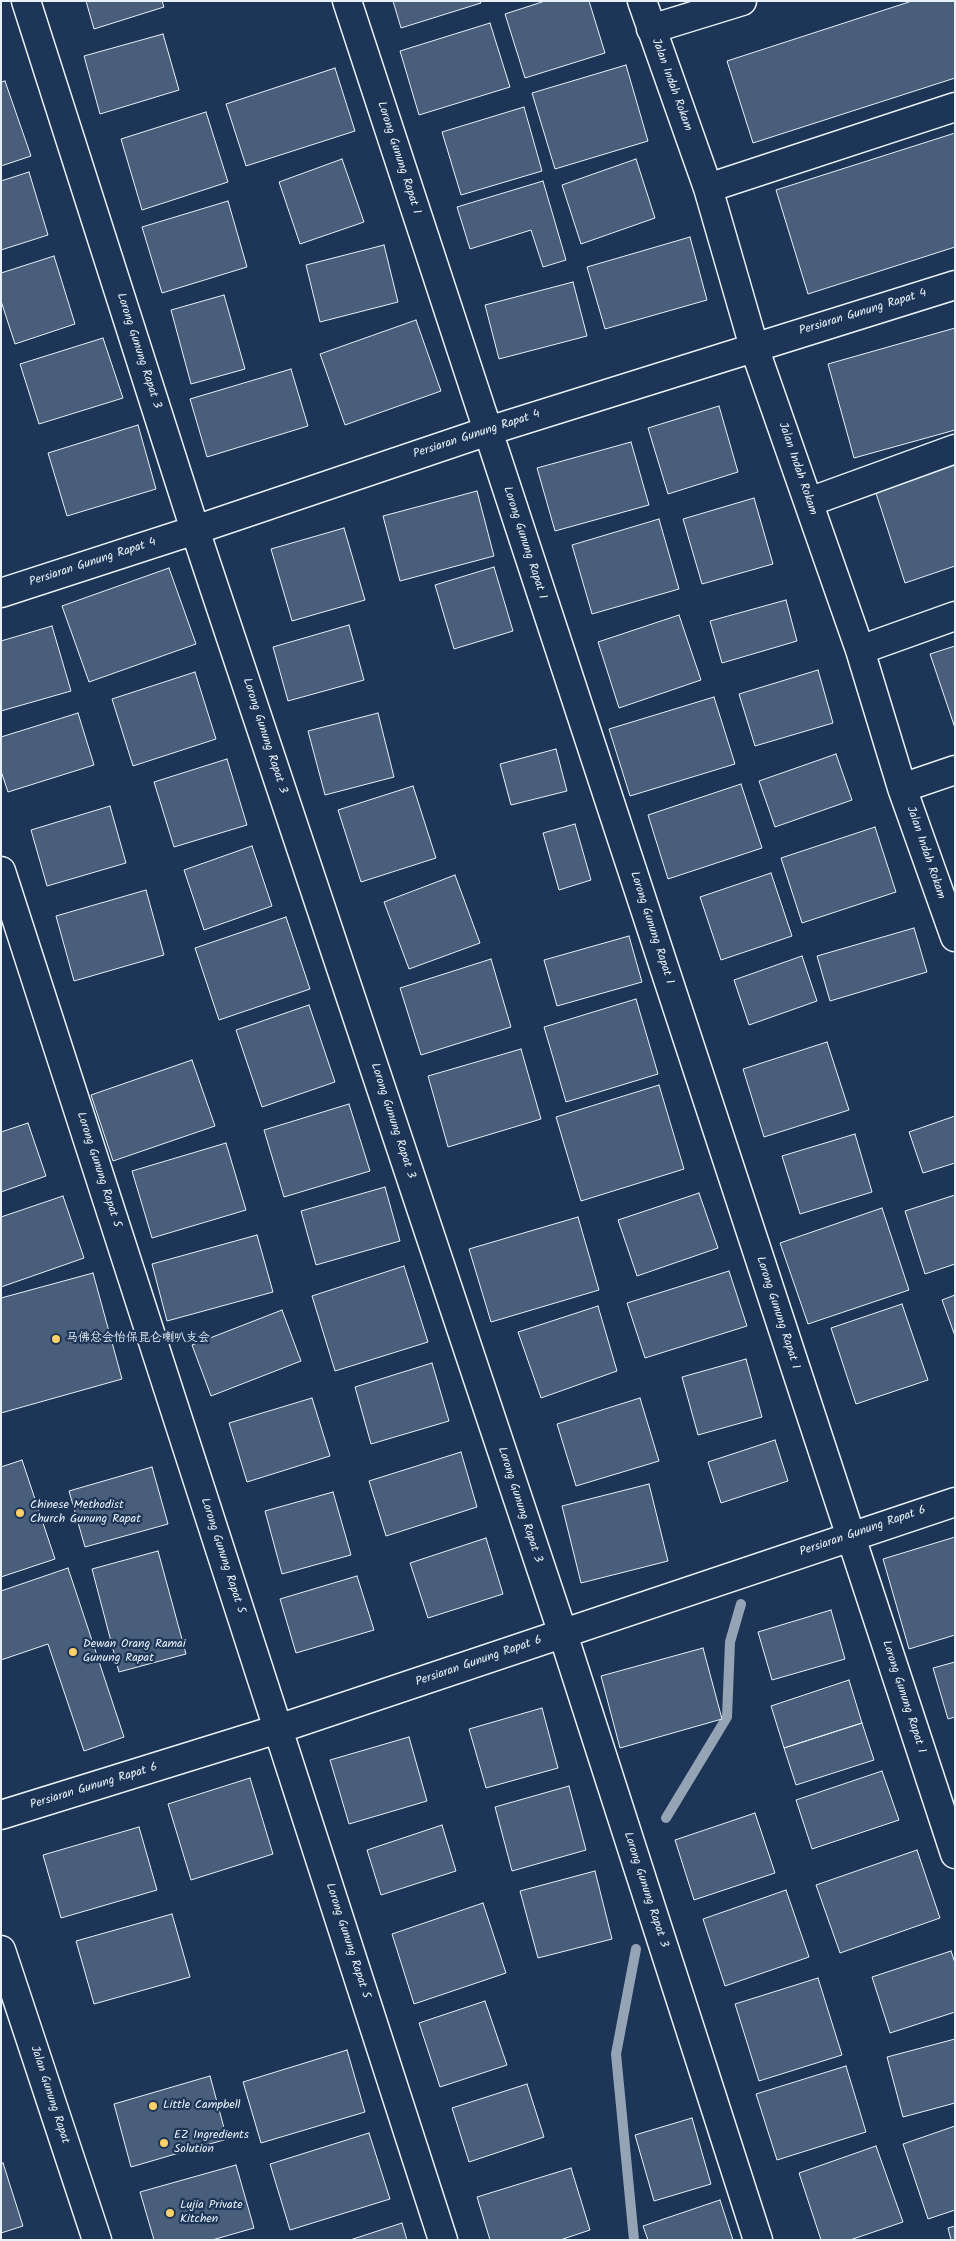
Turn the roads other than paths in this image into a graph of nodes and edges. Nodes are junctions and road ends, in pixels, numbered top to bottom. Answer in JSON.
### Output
{"nodes":[{"id":1,"x":26,"y":1,"type":"edge"},
{"id":2,"x":346,"y":1,"type":"edge"},
{"id":3,"x":642,"y":1,"type":"edge"},
{"id":4,"x":742,"y":1,"type":"edge"},
{"id":5,"x":651,"y":29,"type":"junction"},
{"id":6,"x":955,"y":107,"type":"edge"},
{"id":7,"x":708,"y":188,"type":"junction"},
{"id":8,"x":955,"y":285,"type":"edge"},
{"id":9,"x":754,"y":347,"type":"junction"},
{"id":10,"x":488,"y":431,"type":"junction"},
{"id":11,"x":955,"y":449,"type":"edge"},
{"id":12,"x":809,"y":502,"type":"junction"},
{"id":13,"x":195,"y":530,"type":"junction"},
{"id":14,"x":1,"y":593,"type":"edge"},
{"id":15,"x":955,"y":616,"type":"edge"},
{"id":16,"x":860,"y":650,"type":"junction"},
{"id":17,"x":955,"y":770,"type":"edge"},
{"id":18,"x":902,"y":788,"type":"junction"},
{"id":19,"x":1,"y":872,"type":"edge"},
{"id":20,"x":952,"y":920,"type":"edge"},
{"id":21,"x":955,"y":1502,"type":"edge"},
{"id":22,"x":850,"y":1536,"type":"junction"},
{"id":23,"x":562,"y":1634,"type":"junction"},
{"id":24,"x":278,"y":1729,"type":"junction"},
{"id":25,"x":1,"y":1815,"type":"edge"},
{"id":26,"x":955,"y":1854,"type":"edge"},
{"id":27,"x":1,"y":1950,"type":"edge"},
{"id":28,"x":97,"y":2240,"type":"edge"},
{"id":29,"x":443,"y":2240,"type":"edge"},
{"id":30,"x":758,"y":2240,"type":"edge"}],
"edges":[{"from":1,"to":13,"type":"street","name":"Lorong Gunung Rapat 3"},
{"from":2,"to":10,"type":"street","name":"Lorong Gunung Rapat 1"},
{"from":3,"to":5,"type":"street","name":"Jalan Indah Rokam"},
{"from":4,"to":5,"type":"street"},
{"from":5,"to":7,"type":"street","name":"Jalan Indah Rokam"},
{"from":6,"to":7,"type":"street"},
{"from":7,"to":9,"type":"street","name":"Jalan Indah Rokam"},
{"from":8,"to":9,"type":"street","name":"Persiaran Gunung Rapat 4"},
{"from":9,"to":10,"type":"street","name":"Persiaran Gunung Rapat 4"},
{"from":9,"to":12,"type":"street","name":"Jalan Indah Rokam"},
{"from":10,"to":13,"type":"street","name":"Persiaran Gunung Rapat 4"},
{"from":10,"to":22,"type":"street","name":"Lorong Gunung Rapat 1"},
{"from":11,"to":12,"type":"street"},
{"from":12,"to":16,"type":"street","name":"Jalan Indah Rokam"},
{"from":13,"to":14,"type":"street","name":"Persiaran Gunung Rapat 4"},
{"from":13,"to":23,"type":"street","name":"Lorong Gunung Rapat 3"},
{"from":15,"to":16,"type":"street"},
{"from":16,"to":18,"type":"street","name":"Jalan Indah Rokam"},
{"from":17,"to":18,"type":"street"},
{"from":18,"to":20,"type":"street","name":"Jalan Indah Rokam"},
{"from":19,"to":24,"type":"street","name":"Lorong Gunung Rapat 5"},
{"from":21,"to":22,"type":"street","name":"Persiaran Gunung Rapat 6"},
{"from":22,"to":23,"type":"street","name":"Persiaran Gunung Rapat 6"},
{"from":22,"to":26,"type":"street","name":"Lorong Gunung Rapat 1"},
{"from":23,"to":24,"type":"street","name":"Persiaran Gunung Rapat 6"},
{"from":23,"to":30,"type":"street","name":"Lorong Gunung Rapat 3"},
{"from":24,"to":25,"type":"street","name":"Persiaran Gunung Rapat 6"},
{"from":24,"to":29,"type":"street","name":"Lorong Gunung Rapat 5"},
{"from":27,"to":28,"type":"street","name":"Jalan Gunung Rapat"}]}
